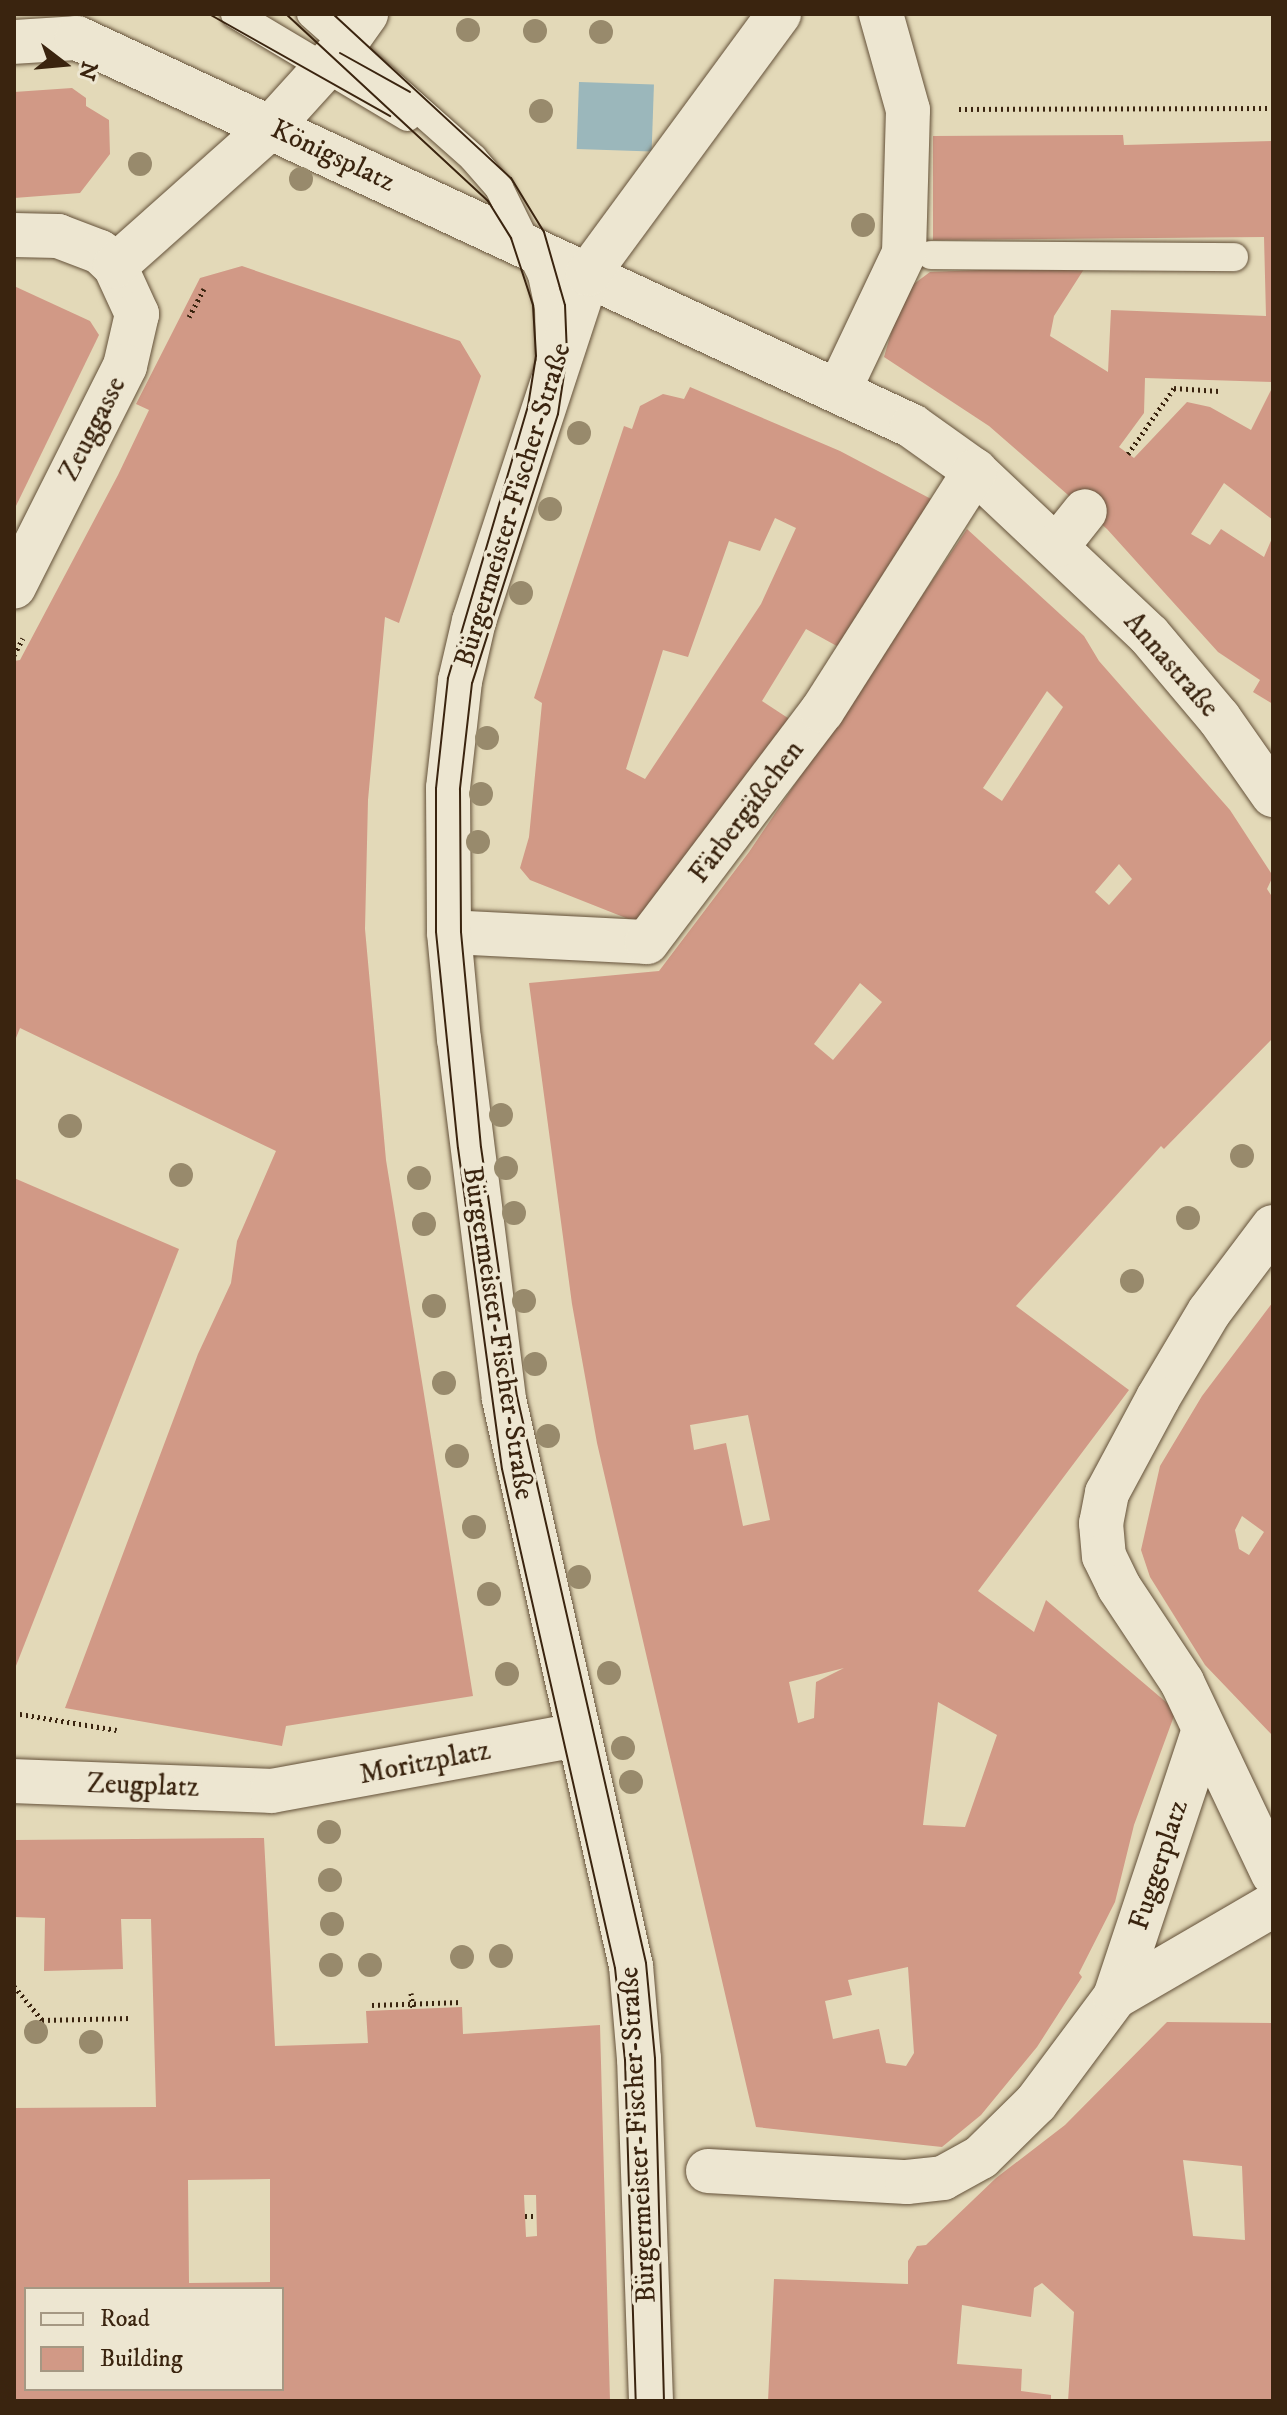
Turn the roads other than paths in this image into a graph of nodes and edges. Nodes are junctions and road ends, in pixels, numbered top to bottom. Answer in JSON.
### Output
{"nodes":[{"id":1,"x":235,"y":14,"type":"edge"},
{"id":2,"x":311,"y":14,"type":"edge"},
{"id":3,"x":779,"y":14,"type":"edge"},
{"id":4,"x":881,"y":14,"type":"edge"},
{"id":5,"x":14,"y":42,"type":"edge"},
{"id":6,"x":346,"y":42,"type":"edge"},
{"id":7,"x":271,"y":127,"type":"junction"},
{"id":8,"x":14,"y":235,"type":"edge"},
{"id":9,"x":533,"y":249,"type":"junction"},
{"id":10,"x":918,"y":254,"type":"junction"},
{"id":11,"x":1234,"y":257,"type":"dead end"},
{"id":12,"x":115,"y":266,"type":"junction"},
{"id":13,"x":588,"y":274,"type":"junction"},
{"id":14,"x":839,"y":390,"type":"junction"},
{"id":15,"x":527,"y":456,"type":"junction"},
{"id":16,"x":975,"y":471,"type":"junction"},
{"id":17,"x":1085,"y":511,"type":"dead end"},
{"id":18,"x":1058,"y":545,"type":"junction"},
{"id":19,"x":14,"y":587,"type":"edge"},
{"id":20,"x":1273,"y":795,"type":"edge"},
{"id":21,"x":449,"y":932,"type":"junction"},
{"id":22,"x":1273,"y":1227,"type":"edge"},
{"id":23,"x":1203,"y":1732,"type":"junction"},
{"id":24,"x":578,"y":1735,"type":"junction"},
{"id":25,"x":14,"y":1781,"type":"edge"},
{"id":26,"x":272,"y":1791,"type":"joint"},
{"id":27,"x":1273,"y":1874,"type":"edge"},
{"id":28,"x":1273,"y":1905,"type":"edge"},
{"id":29,"x":1115,"y":1997,"type":"junction"},
{"id":30,"x":708,"y":2171,"type":"dead end"},
{"id":31,"x":651,"y":2401,"type":"edge"}],
"edges":[{"from":1,"to":6,"type":"lane"},
{"from":2,"to":6,"type":"lane"},
{"from":3,"to":13,"type":"street"},
{"from":4,"to":10,"type":"street"},
{"from":5,"to":7,"type":"street","name":"Königsplatz"},
{"from":6,"to":7,"type":"street"},
{"from":6,"to":9,"type":"lane"},
{"from":7,"to":9,"type":"street","name":"Königsplatz"},
{"from":7,"to":12,"type":"street"},
{"from":8,"to":12,"type":"street"},
{"from":9,"to":13,"type":"street","name":"Königsplatz"},
{"from":9,"to":15,"type":"lane"},
{"from":10,"to":11,"type":"lane"},
{"from":10,"to":14,"type":"street"},
{"from":12,"to":19,"type":"street","name":"Zeuggasse"},
{"from":13,"to":14,"type":"street","name":"Königsplatz"},
{"from":13,"to":15,"type":"street","name":"Bürgermeister-Fischer-Straße"},
{"from":14,"to":16,"type":"street","name":"Annastraße"},
{"from":15,"to":21,"type":"street","name":"Bürgermeister-Fischer-Straße"},
{"from":16,"to":18,"type":"street","name":"Annastraße"},
{"from":16,"to":21,"type":"street","name":"Färbergäßchen"},
{"from":17,"to":18,"type":"street"},
{"from":18,"to":20,"type":"street","name":"Annastraße"},
{"from":21,"to":24,"type":"street","name":"Bürgermeister-Fischer-Straße"},
{"from":22,"to":23,"type":"street","name":"Fuggerplatz"},
{"from":23,"to":27,"type":"street","name":"Fuggerplatz"},
{"from":23,"to":29,"type":"street","name":"Fuggerplatz"},
{"from":24,"to":26,"type":"street","name":"Moritzplatz"},
{"from":24,"to":31,"type":"street","name":"Bürgermeister-Fischer-Straße"},
{"from":25,"to":26,"type":"street","name":"Zeugplatz"},
{"from":28,"to":29,"type":"street","name":"Fuggerplatz"},
{"from":29,"to":30,"type":"street","name":"Fuggerplatz"}]}
